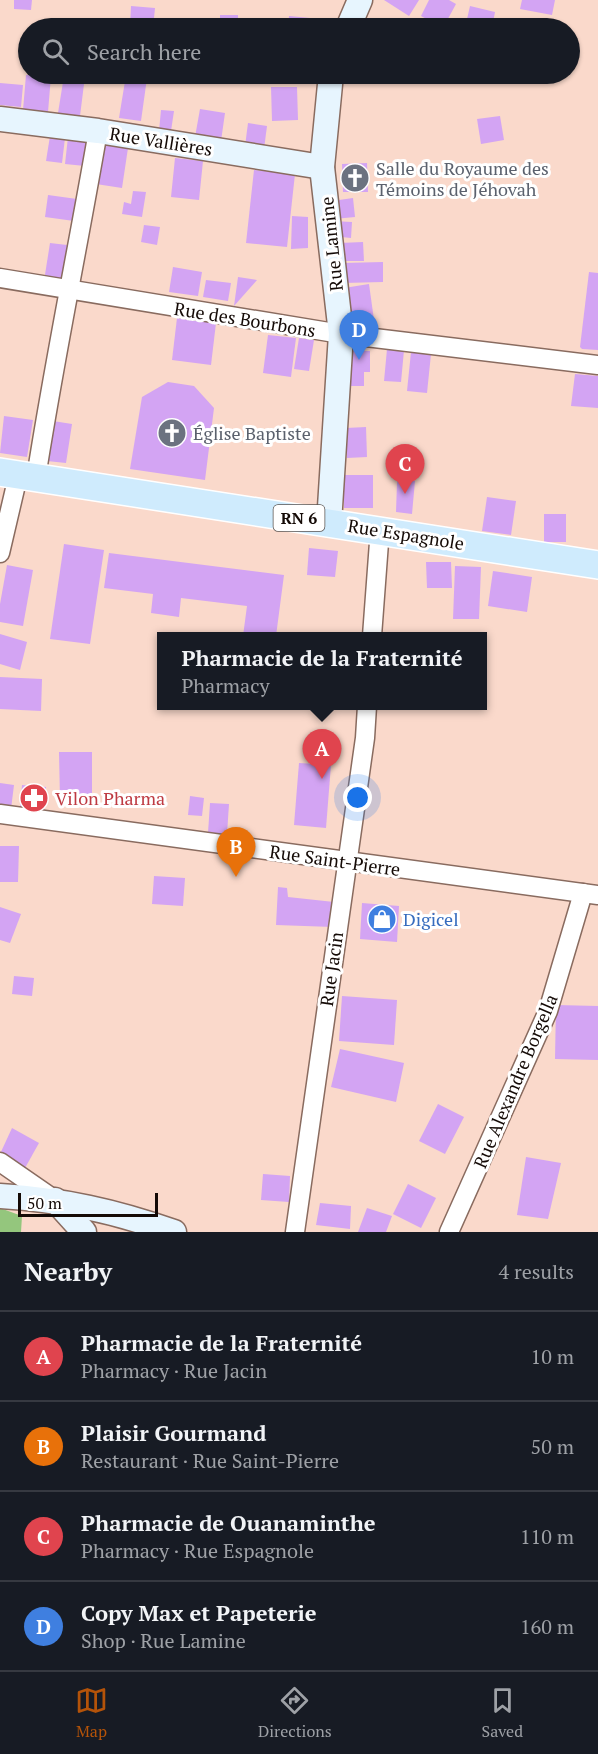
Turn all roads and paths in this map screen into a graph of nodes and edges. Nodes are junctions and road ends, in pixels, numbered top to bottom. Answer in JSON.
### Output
{"nodes":[{"id":1,"x":360,"y":0,"type":"edge"},
{"id":2,"x":352,"y":18,"type":"edge"},
{"id":3,"x":330,"y":84,"type":"edge"},
{"id":4,"x":0,"y":119,"type":"edge"},
{"id":5,"x":98,"y":130,"type":"junction"},
{"id":6,"x":322,"y":167,"type":"junction"},
{"id":7,"x":0,"y":278,"type":"edge"},
{"id":8,"x":70,"y":290,"type":"junction"},
{"id":9,"x":341,"y":334,"type":"junction"},
{"id":10,"x":598,"y":365,"type":"edge"},
{"id":11,"x":18,"y":475,"type":"edge"},
{"id":12,"x":329,"y":523,"type":"junction"},
{"id":13,"x":380,"y":529,"type":"junction"},
{"id":14,"x":0,"y":553,"type":"edge"},
{"id":15,"x":598,"y":565,"type":"edge"},
{"id":16,"x":372,"y":632,"type":"edge"},
{"id":17,"x":368,"y":710,"type":"edge"},
{"id":18,"x":0,"y":814,"type":"edge"},
{"id":19,"x":346,"y":861,"type":"junction"},
{"id":20,"x":591,"y":894,"type":"edge"},
{"id":21,"x":0,"y":1162,"type":"edge"},
{"id":22,"x":0,"y":1196,"type":"edge"},
{"id":23,"x":56,"y":1200,"type":"junction"},
{"id":24,"x":296,"y":1224,"type":"edge"},
{"id":25,"x":84,"y":1232,"type":"edge"},
{"id":26,"x":174,"y":1232,"type":"edge"},
{"id":27,"x":449,"y":1232,"type":"edge"}],
"edges":[{"from":1,"to":2,"type":"street"},
{"from":3,"to":6,"type":"street","name":"Rue Lamine"},
{"from":4,"to":5,"type":"street","name":"Rue Vallières"},
{"from":5,"to":6,"type":"street","name":"Rue Vallières"},
{"from":5,"to":8,"type":"street"},
{"from":6,"to":9,"type":"street","name":"Rue Lamine"},
{"from":7,"to":8,"type":"street","name":"Rue des Bourbons"},
{"from":8,"to":9,"type":"street","name":"Rue des Bourbons"},
{"from":8,"to":11,"type":"street"},
{"from":9,"to":10,"type":"street","name":"Rue des Bourbons"},
{"from":9,"to":12,"type":"street","name":"Rue Lamine"},
{"from":11,"to":12,"type":"main road","name":"Rue Espagnole","number":"RN 6"},
{"from":11,"to":14,"type":"street"},
{"from":12,"to":13,"type":"main road","name":"Rue Espagnole","number":"RN 6"},
{"from":13,"to":15,"type":"main road","name":"Rue Espagnole","number":"RN 6"},
{"from":13,"to":16,"type":"street"},
{"from":17,"to":19,"type":"street","name":"Rue Jacin"},
{"from":18,"to":19,"type":"street","name":"Rue Saint-Pierre"},
{"from":19,"to":20,"type":"street","name":"Rue Saint-Pierre"},
{"from":19,"to":24,"type":"street","name":"Rue Jacin"},
{"from":20,"to":27,"type":"street","name":"Rue Alexandre Borgella"},
{"from":21,"to":23,"type":"street"},
{"from":22,"to":23,"type":"street"},
{"from":23,"to":25,"type":"street"},
{"from":23,"to":26,"type":"street"}]}
